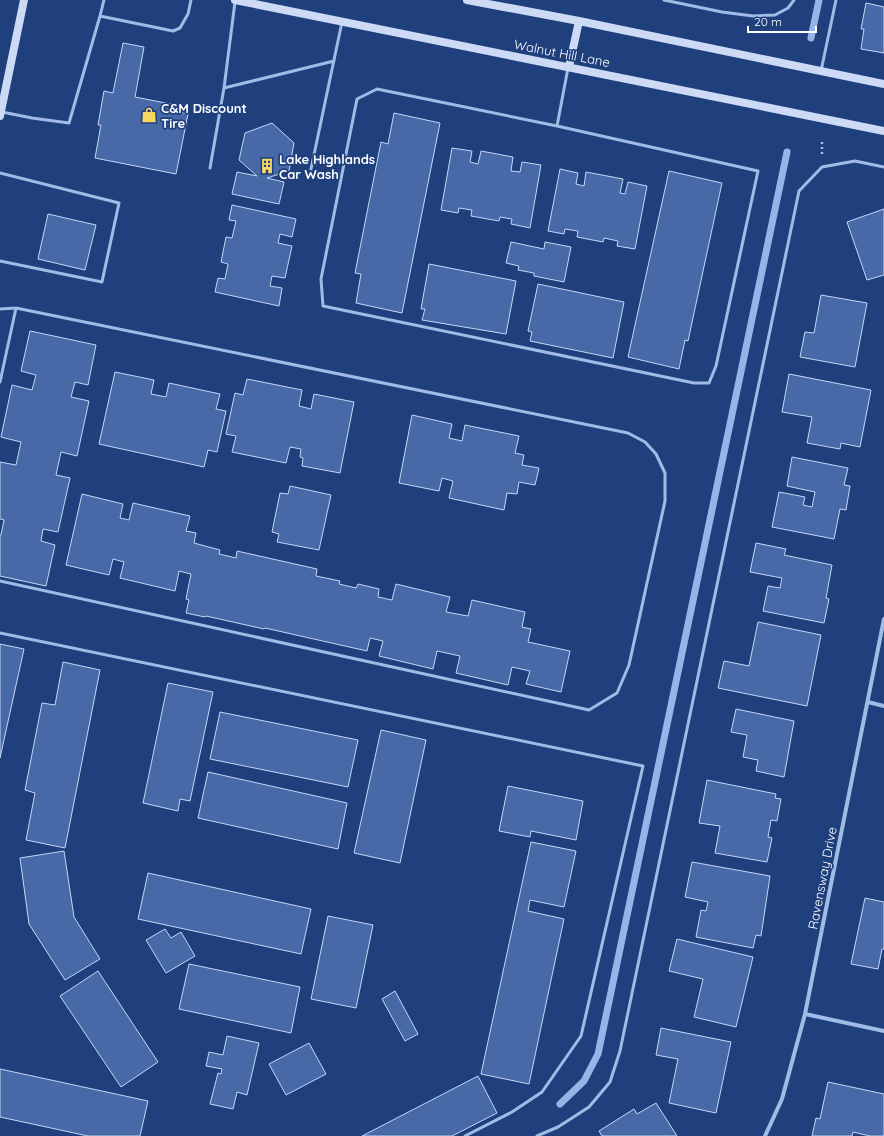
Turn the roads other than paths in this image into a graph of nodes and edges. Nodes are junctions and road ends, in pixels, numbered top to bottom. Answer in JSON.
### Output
{"nodes":[{"id":1,"x":24,"y":0,"type":"edge"},
{"id":2,"x":104,"y":0,"type":"edge"},
{"id":3,"x":191,"y":0,"type":"edge"},
{"id":4,"x":235,"y":0,"type":"edge"},
{"id":5,"x":467,"y":0,"type":"edge"},
{"id":6,"x":664,"y":0,"type":"edge"},
{"id":7,"x":794,"y":0,"type":"edge"},
{"id":8,"x":836,"y":0,"type":"edge"},
{"id":9,"x":100,"y":16,"type":"junction"},
{"id":10,"x":579,"y":21,"type":"junction"},
{"id":11,"x":342,"y":22,"type":"junction"},
{"id":12,"x":334,"y":61,"type":"junction"},
{"id":13,"x":569,"y":67,"type":"junction"},
{"id":14,"x":821,"y":71,"type":"junction"},
{"id":15,"x":884,"y":84,"type":"edge"},
{"id":16,"x":224,"y":88,"type":"junction"},
{"id":17,"x":0,"y":114,"type":"edge"},
{"id":18,"x":557,"y":126,"type":"junction"},
{"id":19,"x":884,"y":131,"type":"edge"},
{"id":20,"x":884,"y":167,"type":"edge"},
{"id":21,"x":210,"y":168,"type":"dead end"},
{"id":22,"x":311,"y":169,"type":"dead end"},
{"id":23,"x":0,"y":173,"type":"edge"},
{"id":24,"x":0,"y":261,"type":"edge"},
{"id":25,"x":16,"y":308,"type":"junction"},
{"id":26,"x":0,"y":309,"type":"edge"},
{"id":27,"x":0,"y":382,"type":"edge"},
{"id":28,"x":0,"y":581,"type":"edge"},
{"id":29,"x":884,"y":619,"type":"edge"},
{"id":30,"x":0,"y":633,"type":"edge"},
{"id":31,"x":868,"y":702,"type":"junction"},
{"id":32,"x":884,"y":706,"type":"edge"},
{"id":33,"x":805,"y":1014,"type":"junction"},
{"id":34,"x":884,"y":1031,"type":"edge"},
{"id":35,"x":465,"y":1136,"type":"edge"},
{"id":36,"x":537,"y":1136,"type":"edge"},
{"id":37,"x":765,"y":1136,"type":"edge"}],
"edges":[{"from":1,"to":17,"type":"main road"},
{"from":2,"to":9,"type":"lane"},
{"from":3,"to":9,"type":"lane"},
{"from":4,"to":11,"type":"main road","name":"Walnut Hill Lane"},
{"from":4,"to":16,"type":"lane"},
{"from":5,"to":10,"type":"main road"},
{"from":6,"to":7,"type":"lane"},
{"from":8,"to":14,"type":"lane"},
{"from":9,"to":17,"type":"lane"},
{"from":10,"to":13,"type":"main road"},
{"from":10,"to":14,"type":"main road"},
{"from":11,"to":12,"type":"lane"},
{"from":11,"to":13,"type":"main road","name":"Walnut Hill Lane"},
{"from":12,"to":16,"type":"lane"},
{"from":12,"to":22,"type":"lane"},
{"from":13,"to":18,"type":"lane"},
{"from":13,"to":19,"type":"main road","name":"Walnut Hill Lane"},
{"from":14,"to":15,"type":"main road"},
{"from":16,"to":21,"type":"lane"},
{"from":18,"to":18,"type":"lane"},
{"from":20,"to":36,"type":"lane"},
{"from":23,"to":24,"type":"lane"},
{"from":25,"to":26,"type":"lane"},
{"from":25,"to":27,"type":"lane"},
{"from":25,"to":28,"type":"lane"},
{"from":29,"to":31,"type":"street","name":"Ravensway Drive"},
{"from":30,"to":35,"type":"lane"},
{"from":31,"to":32,"type":"street"},
{"from":31,"to":33,"type":"street","name":"Ravensway Drive"},
{"from":33,"to":34,"type":"street"},
{"from":33,"to":37,"type":"street","name":"Ravensway Drive"}]}
